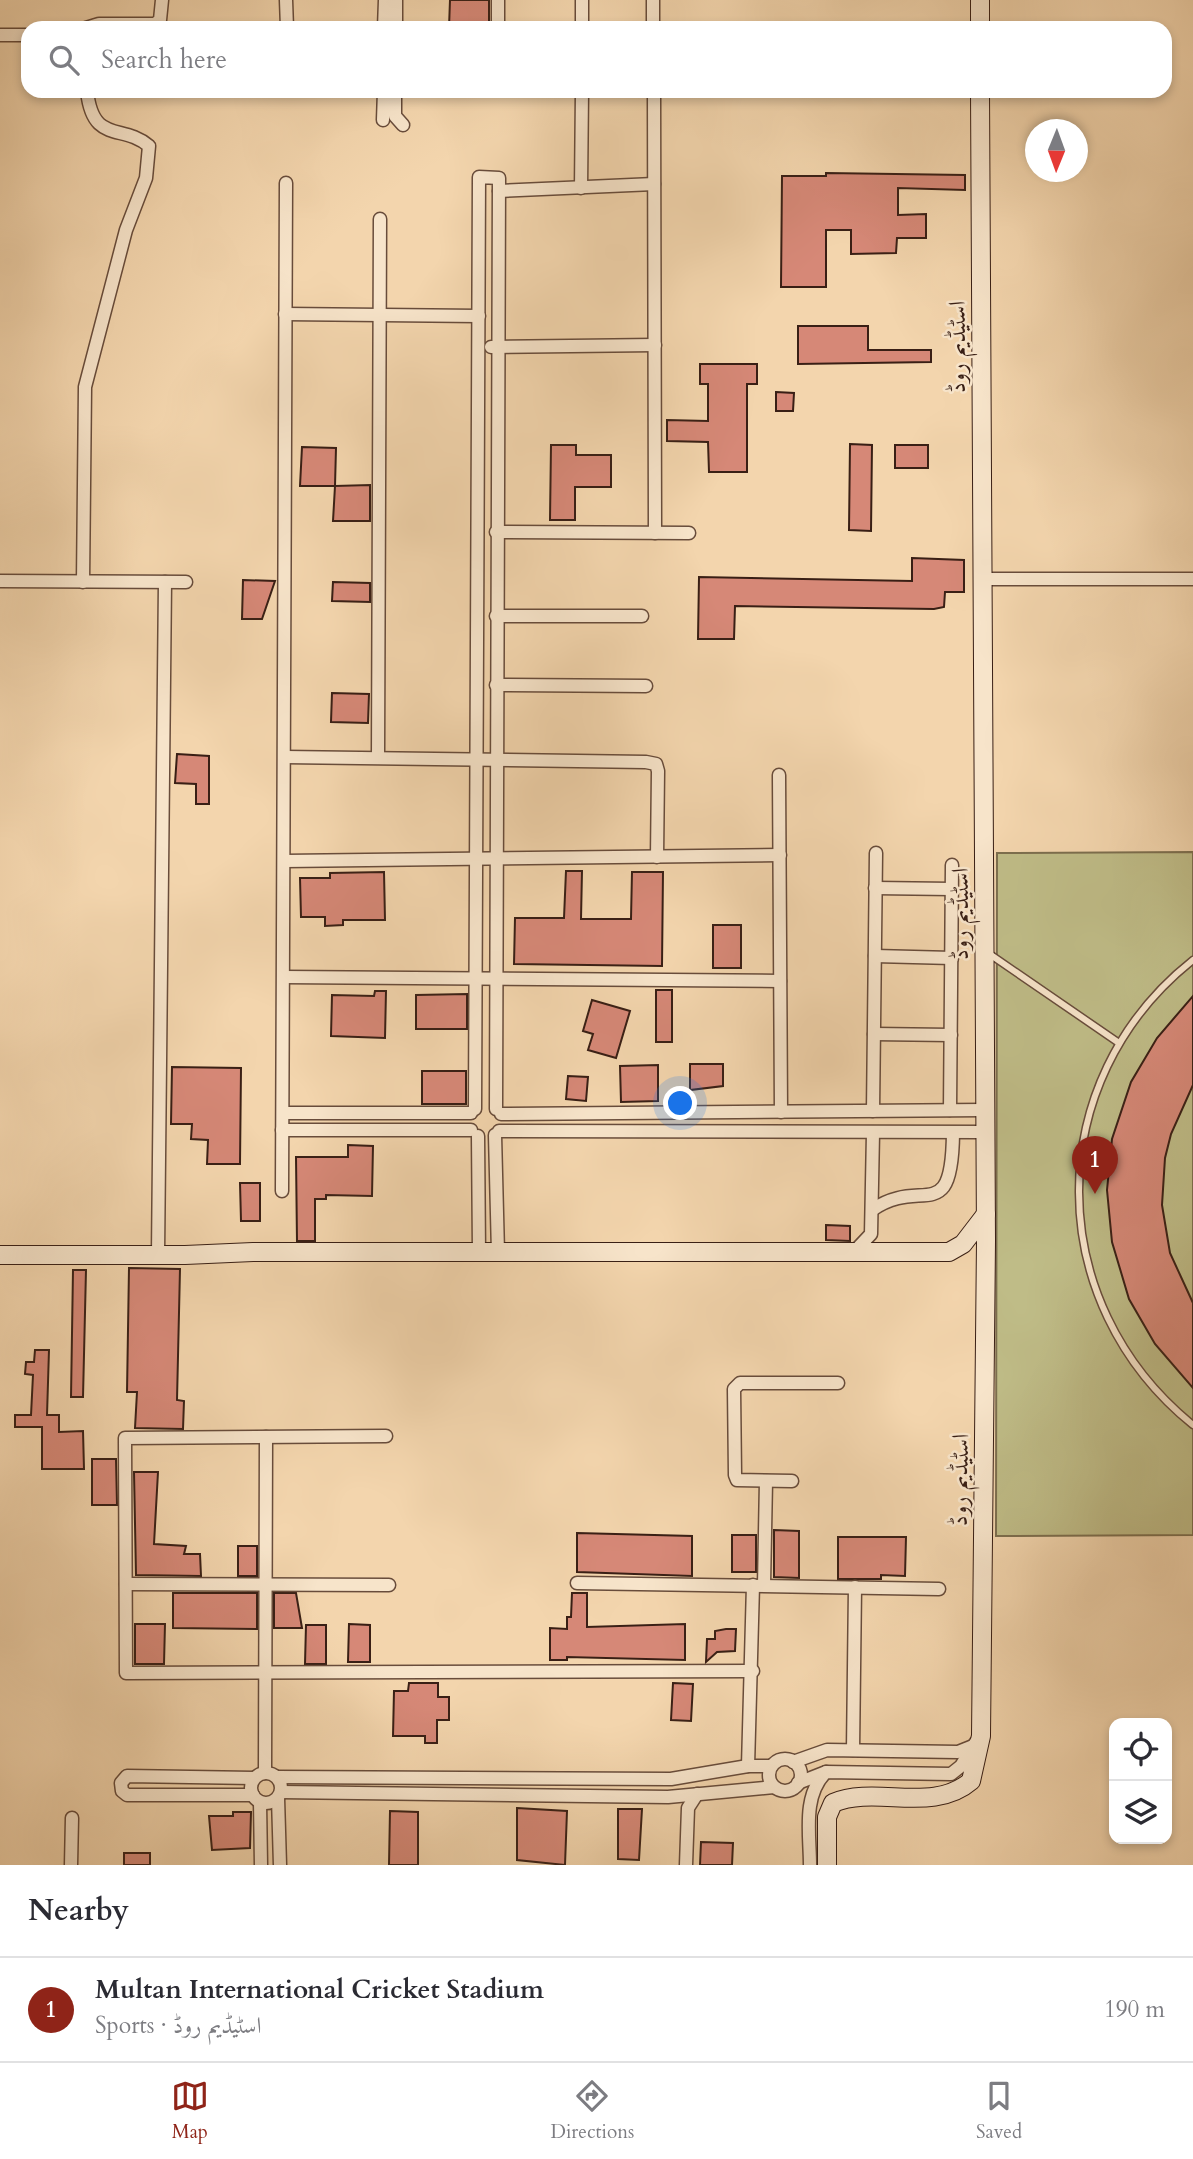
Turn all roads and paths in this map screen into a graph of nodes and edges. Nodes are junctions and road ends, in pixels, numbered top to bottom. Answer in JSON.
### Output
{"nodes":[{"id":1,"x":162,"y":0,"type":"edge"},
{"id":2,"x":286,"y":0,"type":"edge"},
{"id":3,"x":385,"y":0,"type":"edge"},
{"id":4,"x":396,"y":0,"type":"edge"},
{"id":5,"x":498,"y":0,"type":"edge"},
{"id":6,"x":582,"y":0,"type":"edge"},
{"id":7,"x":653,"y":0,"type":"edge"},
{"id":8,"x":980,"y":0,"type":"edge"},
{"id":9,"x":159,"y":21,"type":"edge"},
{"id":10,"x":287,"y":21,"type":"edge"},
{"id":11,"x":384,"y":21,"type":"edge"},
{"id":12,"x":396,"y":21,"type":"edge"},
{"id":13,"x":498,"y":21,"type":"dead end"},
{"id":14,"x":582,"y":21,"type":"edge"},
{"id":15,"x":653,"y":21,"type":"edge"},
{"id":16,"x":980,"y":21,"type":"edge"},
{"id":17,"x":0,"y":35,"type":"edge"},
{"id":18,"x":21,"y":36,"type":"edge"},
{"id":19,"x":88,"y":98,"type":"edge"},
{"id":20,"x":384,"y":98,"type":"edge"},
{"id":21,"x":395,"y":98,"type":"edge"},
{"id":22,"x":582,"y":98,"type":"edge"},
{"id":23,"x":653,"y":98,"type":"edge"},
{"id":24,"x":980,"y":98,"type":"edge"},
{"id":25,"x":383,"y":120,"type":"dead end"},
{"id":26,"x":403,"y":125,"type":"dead end"},
{"id":27,"x":286,"y":183,"type":"dead end"},
{"id":28,"x":654,"y":184,"type":"junction"},
{"id":29,"x":581,"y":188,"type":"junction"},
{"id":30,"x":499,"y":191,"type":"junction"},
{"id":31,"x":380,"y":219,"type":"dead end"},
{"id":32,"x":285,"y":314,"type":"junction"},
{"id":33,"x":378,"y":315,"type":"junction"},
{"id":34,"x":479,"y":316,"type":"junction"},
{"id":35,"x":655,"y":345,"type":"junction"},
{"id":36,"x":497,"y":347,"type":"junction"},
{"id":37,"x":479,"y":348,"type":"junction"},
{"id":38,"x":496,"y":531,"type":"junction"},
{"id":39,"x":655,"y":533,"type":"junction"},
{"id":40,"x":689,"y":533,"type":"dead end"},
{"id":41,"x":982,"y":579,"type":"junction"},
{"id":42,"x":1193,"y":579,"type":"edge"},
{"id":43,"x":0,"y":581,"type":"edge"},
{"id":44,"x":83,"y":582,"type":"junction"},
{"id":45,"x":165,"y":582,"type":"junction"},
{"id":46,"x":186,"y":583,"type":"dead end"},
{"id":47,"x":496,"y":616,"type":"junction"},
{"id":48,"x":642,"y":616,"type":"dead end"},
{"id":49,"x":496,"y":685,"type":"junction"},
{"id":50,"x":646,"y":686,"type":"dead end"},
{"id":51,"x":285,"y":757,"type":"junction"},
{"id":52,"x":378,"y":757,"type":"junction"},
{"id":53,"x":496,"y":757,"type":"junction"},
{"id":54,"x":477,"y":758,"type":"junction"},
{"id":55,"x":779,"y":775,"type":"dead end"},
{"id":56,"x":876,"y":852,"type":"dead end"},
{"id":57,"x":779,"y":855,"type":"junction"},
{"id":58,"x":657,"y":857,"type":"junction"},
{"id":59,"x":496,"y":858,"type":"junction"},
{"id":60,"x":477,"y":860,"type":"junction"},
{"id":61,"x":285,"y":861,"type":"junction"},
{"id":62,"x":952,"y":865,"type":"dead end"},
{"id":63,"x":875,"y":888,"type":"junction"},
{"id":64,"x":952,"y":889,"type":"junction"},
{"id":65,"x":985,"y":951,"type":"junction"},
{"id":66,"x":875,"y":956,"type":"junction"},
{"id":67,"x":952,"y":958,"type":"junction"},
{"id":68,"x":1193,"y":960,"type":"edge"},
{"id":69,"x":284,"y":977,"type":"junction"},
{"id":70,"x":496,"y":978,"type":"junction"},
{"id":71,"x":475,"y":980,"type":"junction"},
{"id":72,"x":780,"y":981,"type":"junction"},
{"id":73,"x":874,"y":1034,"type":"junction"},
{"id":74,"x":951,"y":1035,"type":"junction"},
{"id":75,"x":1119,"y":1043,"type":"junction"},
{"id":76,"x":950,"y":1110,"type":"junction"},
{"id":77,"x":984,"y":1110,"type":"junction"},
{"id":78,"x":473,"y":1111,"type":"junction"},
{"id":79,"x":498,"y":1111,"type":"junction"},
{"id":80,"x":873,"y":1111,"type":"junction"},
{"id":81,"x":781,"y":1112,"type":"junction"},
{"id":82,"x":282,"y":1113,"type":"junction"},
{"id":83,"x":282,"y":1130,"type":"junction"},
{"id":84,"x":985,"y":1132,"type":"junction"},
{"id":85,"x":474,"y":1133,"type":"junction"},
{"id":86,"x":497,"y":1133,"type":"junction"},
{"id":87,"x":873,"y":1133,"type":"junction"},
{"id":88,"x":953,"y":1133,"type":"junction"},
{"id":89,"x":282,"y":1191,"type":"dead end"},
{"id":90,"x":872,"y":1210,"type":"junction"},
{"id":91,"x":986,"y":1214,"type":"junction"},
{"id":92,"x":854,"y":1252,"type":"junction"},
{"id":93,"x":479,"y":1253,"type":"junction"},
{"id":94,"x":498,"y":1253,"type":"junction"},
{"id":95,"x":158,"y":1254,"type":"junction"},
{"id":96,"x":0,"y":1255,"type":"edge"},
{"id":97,"x":838,"y":1383,"type":"dead end"},
{"id":98,"x":1193,"y":1425,"type":"edge"},
{"id":99,"x":386,"y":1436,"type":"dead end"},
{"id":100,"x":266,"y":1437,"type":"junction"},
{"id":101,"x":766,"y":1481,"type":"junction"},
{"id":102,"x":792,"y":1481,"type":"dead end"},
{"id":103,"x":578,"y":1583,"type":"dead end"},
{"id":104,"x":126,"y":1584,"type":"junction"},
{"id":105,"x":266,"y":1584,"type":"junction"},
{"id":106,"x":389,"y":1585,"type":"dead end"},
{"id":107,"x":758,"y":1585,"type":"junction"},
{"id":108,"x":855,"y":1587,"type":"junction"},
{"id":109,"x":939,"y":1588,"type":"dead end"},
{"id":110,"x":753,"y":1671,"type":"junction"},
{"id":111,"x":265,"y":1672,"type":"junction"},
{"id":112,"x":977,"y":1741,"type":"junction"},
{"id":113,"x":853,"y":1750,"type":"junction"},
{"id":114,"x":793,"y":1762,"type":"junction"},
{"id":115,"x":748,"y":1766,"type":"junction"},
{"id":116,"x":771,"y":1766,"type":"junction"},
{"id":117,"x":826,"y":1772,"type":"junction"},
{"id":118,"x":265,"y":1776,"type":"junction"},
{"id":119,"x":798,"y":1783,"type":"junction"},
{"id":120,"x":774,"y":1787,"type":"junction"},
{"id":121,"x":697,"y":1794,"type":"junction"},
{"id":122,"x":280,"y":1795,"type":"junction"},
{"id":123,"x":256,"y":1799,"type":"junction"},
{"id":124,"x":72,"y":1818,"type":"dead end"},
{"id":125,"x":71,"y":1865,"type":"edge"},
{"id":126,"x":261,"y":1865,"type":"edge"},
{"id":127,"x":280,"y":1865,"type":"edge"},
{"id":128,"x":686,"y":1865,"type":"edge"},
{"id":129,"x":810,"y":1865,"type":"edge"},
{"id":130,"x":827,"y":1865,"type":"edge"}],
"edges":[{"from":1,"to":9,"type":"street"},
{"from":2,"to":10,"type":"street"},
{"from":3,"to":11,"type":"street"},
{"from":4,"to":12,"type":"street"},
{"from":5,"to":13,"type":"street"},
{"from":6,"to":14,"type":"street"},
{"from":7,"to":15,"type":"street"},
{"from":8,"to":16,"type":"main road"},
{"from":17,"to":18,"type":"street"},
{"from":19,"to":44,"type":"street"},
{"from":20,"to":25,"type":"street"},
{"from":21,"to":26,"type":"street"},
{"from":22,"to":29,"type":"street"},
{"from":23,"to":28,"type":"street"},
{"from":24,"to":41,"type":"main road","name":"اسٹیڈیم روڈ"},
{"from":27,"to":32,"type":"street"},
{"from":28,"to":29,"type":"street"},
{"from":28,"to":35,"type":"street"},
{"from":29,"to":30,"type":"street"},
{"from":30,"to":34,"type":"street"},
{"from":30,"to":36,"type":"street"},
{"from":31,"to":33,"type":"street"},
{"from":32,"to":33,"type":"street"},
{"from":32,"to":51,"type":"street"},
{"from":33,"to":34,"type":"street"},
{"from":33,"to":52,"type":"street"},
{"from":34,"to":37,"type":"street"},
{"from":35,"to":36,"type":"street"},
{"from":35,"to":39,"type":"street"},
{"from":36,"to":37,"type":"street"},
{"from":36,"to":38,"type":"street"},
{"from":37,"to":54,"type":"street"},
{"from":38,"to":39,"type":"street"},
{"from":38,"to":47,"type":"street"},
{"from":39,"to":40,"type":"street"},
{"from":41,"to":42,"type":"street"},
{"from":41,"to":65,"type":"main road","name":"اسٹیڈیم روڈ"},
{"from":43,"to":44,"type":"street"},
{"from":44,"to":45,"type":"street"},
{"from":45,"to":46,"type":"street"},
{"from":45,"to":95,"type":"street"},
{"from":47,"to":48,"type":"street"},
{"from":47,"to":49,"type":"street"},
{"from":49,"to":50,"type":"street"},
{"from":49,"to":53,"type":"street"},
{"from":51,"to":52,"type":"street"},
{"from":51,"to":61,"type":"street"},
{"from":52,"to":54,"type":"street"},
{"from":53,"to":54,"type":"street"},
{"from":53,"to":58,"type":"street"},
{"from":53,"to":59,"type":"street"},
{"from":54,"to":60,"type":"street"},
{"from":55,"to":57,"type":"street"},
{"from":56,"to":63,"type":"street"},
{"from":57,"to":58,"type":"street"},
{"from":57,"to":72,"type":"street"},
{"from":58,"to":59,"type":"street"},
{"from":59,"to":60,"type":"street"},
{"from":59,"to":70,"type":"street"},
{"from":60,"to":61,"type":"street"},
{"from":60,"to":71,"type":"street"},
{"from":61,"to":69,"type":"street"},
{"from":62,"to":64,"type":"street"},
{"from":63,"to":64,"type":"street"},
{"from":63,"to":66,"type":"street"},
{"from":64,"to":67,"type":"street"},
{"from":65,"to":75,"type":"lane"},
{"from":65,"to":77,"type":"main road","name":"اسٹیڈیم روڈ"},
{"from":66,"to":67,"type":"street"},
{"from":66,"to":73,"type":"street"},
{"from":67,"to":74,"type":"street"},
{"from":68,"to":75,"type":"lane"},
{"from":69,"to":71,"type":"street"},
{"from":69,"to":82,"type":"street"},
{"from":70,"to":71,"type":"street"},
{"from":70,"to":72,"type":"street"},
{"from":70,"to":79,"type":"street"},
{"from":71,"to":78,"type":"street"},
{"from":72,"to":81,"type":"street"},
{"from":73,"to":74,"type":"street"},
{"from":73,"to":80,"type":"street"},
{"from":74,"to":76,"type":"street"},
{"from":75,"to":98,"type":"lane"},
{"from":76,"to":77,"type":"street"},
{"from":76,"to":80,"type":"street"},
{"from":77,"to":84,"type":"main road","name":"اسٹیڈیم روڈ"},
{"from":78,"to":79,"type":"street"},
{"from":78,"to":82,"type":"street"},
{"from":78,"to":85,"type":"street"},
{"from":79,"to":81,"type":"street"},
{"from":79,"to":86,"type":"street"},
{"from":80,"to":81,"type":"street"},
{"from":82,"to":83,"type":"street"},
{"from":83,"to":85,"type":"street"},
{"from":83,"to":89,"type":"street"},
{"from":84,"to":88,"type":"street"},
{"from":84,"to":91,"type":"main road","name":"اسٹیڈیم روڈ"},
{"from":85,"to":86,"type":"street"},
{"from":85,"to":93,"type":"street"},
{"from":86,"to":87,"type":"street"},
{"from":86,"to":94,"type":"street"},
{"from":87,"to":88,"type":"street"},
{"from":87,"to":90,"type":"street"},
{"from":88,"to":90,"type":"street"},
{"from":90,"to":92,"type":"street"},
{"from":91,"to":92,"type":"main road"},
{"from":91,"to":112,"type":"main road","name":"اسٹیڈیم روڈ"},
{"from":92,"to":94,"type":"main road"},
{"from":93,"to":94,"type":"main road"},
{"from":93,"to":95,"type":"main road"},
{"from":95,"to":96,"type":"main road"},
{"from":97,"to":101,"type":"street"},
{"from":99,"to":100,"type":"street"},
{"from":100,"to":104,"type":"street"},
{"from":100,"to":105,"type":"street"},
{"from":101,"to":102,"type":"street"},
{"from":101,"to":107,"type":"street"},
{"from":103,"to":107,"type":"street"},
{"from":104,"to":105,"type":"street"},
{"from":104,"to":111,"type":"street"},
{"from":105,"to":106,"type":"street"},
{"from":105,"to":111,"type":"street"},
{"from":107,"to":108,"type":"street"},
{"from":107,"to":110,"type":"street"},
{"from":108,"to":109,"type":"street"},
{"from":108,"to":113,"type":"street"},
{"from":110,"to":111,"type":"street"},
{"from":110,"to":115,"type":"street"},
{"from":111,"to":118,"type":"street"},
{"from":112,"to":113,"type":"street"},
{"from":112,"to":117,"type":"street"},
{"from":112,"to":130,"type":"main road","name":"اسٹیڈیم روڈ"},
{"from":113,"to":114,"type":"street"},
{"from":114,"to":116,"type":"street"},
{"from":114,"to":119,"type":"street"},
{"from":115,"to":116,"type":"street"},
{"from":115,"to":118,"type":"street"},
{"from":116,"to":120,"type":"street"},
{"from":117,"to":119,"type":"street"},
{"from":117,"to":129,"type":"street"},
{"from":118,"to":122,"type":"street"},
{"from":118,"to":123,"type":"street"},
{"from":118,"to":123,"type":"street"},
{"from":119,"to":120,"type":"street"},
{"from":120,"to":121,"type":"street"},
{"from":121,"to":122,"type":"street"},
{"from":121,"to":128,"type":"street"},
{"from":122,"to":123,"type":"street"},
{"from":122,"to":127,"type":"street"},
{"from":123,"to":126,"type":"street"},
{"from":124,"to":125,"type":"street"}]}
